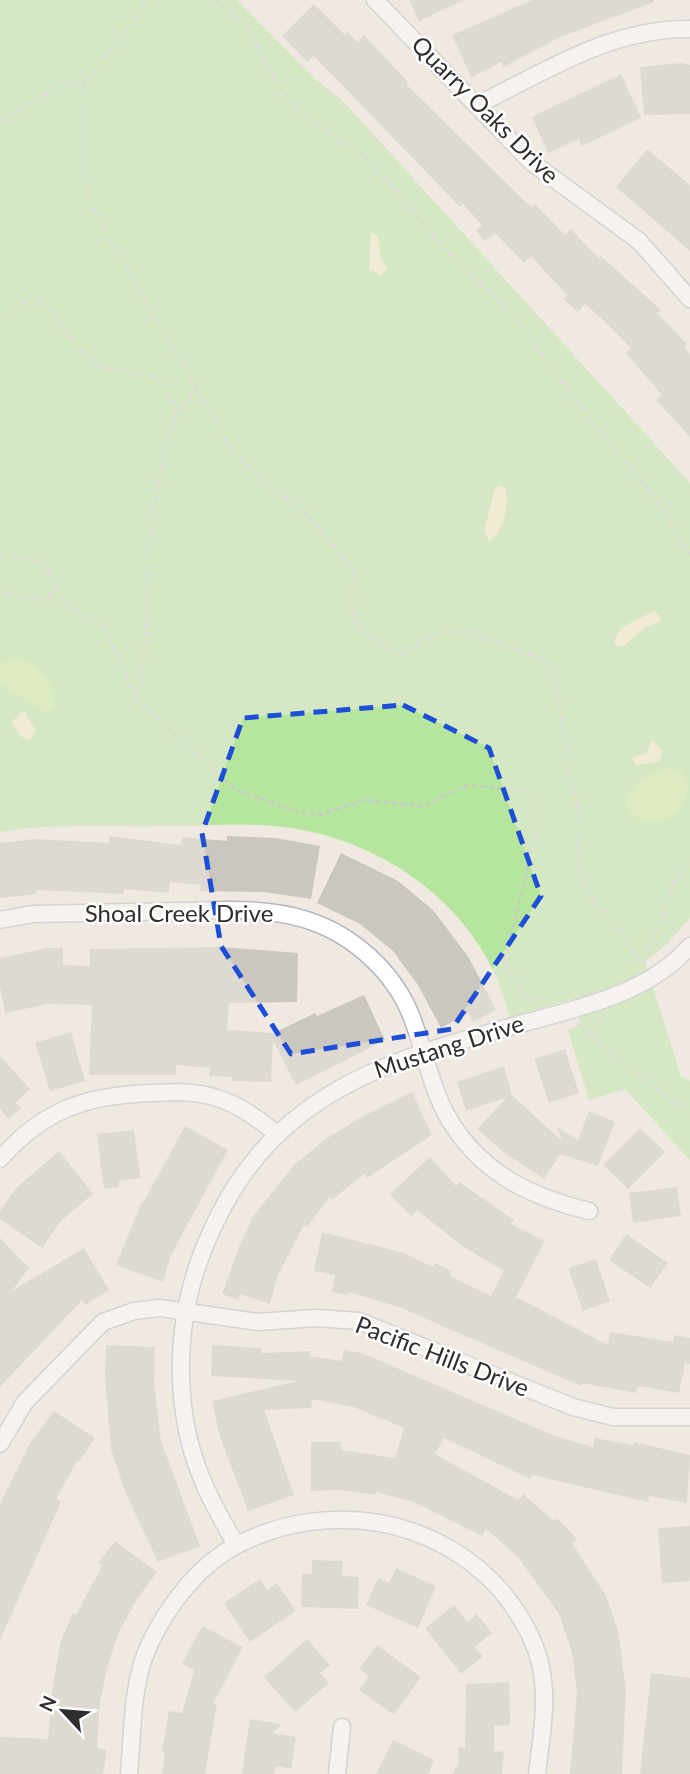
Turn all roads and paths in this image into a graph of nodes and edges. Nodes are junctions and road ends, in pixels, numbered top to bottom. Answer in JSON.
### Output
{"nodes":[{"id":1,"x":145,"y":0,"type":"edge"},
{"id":2,"x":216,"y":0,"type":"edge"},
{"id":3,"x":375,"y":0,"type":"edge"},
{"id":4,"x":690,"y":29,"type":"edge"},
{"id":5,"x":85,"y":83,"type":"junction"},
{"id":6,"x":477,"y":106,"type":"junction"},
{"id":7,"x":0,"y":122,"type":"edge"},
{"id":8,"x":690,"y":299,"type":"edge"},
{"id":9,"x":0,"y":319,"type":"edge"},
{"id":10,"x":198,"y":388,"type":"junction"},
{"id":11,"x":177,"y":413,"type":"junction"},
{"id":12,"x":690,"y":554,"type":"edge"},
{"id":13,"x":0,"y":555,"type":"edge"},
{"id":14,"x":0,"y":592,"type":"edge"},
{"id":15,"x":48,"y":596,"type":"junction"},
{"id":16,"x":136,"y":700,"type":"junction"},
{"id":17,"x":0,"y":920,"type":"edge"},
{"id":18,"x":690,"y":946,"type":"edge"},
{"id":19,"x":643,"y":967,"type":"dead end"},
{"id":20,"x":555,"y":999,"type":"dead end"},
{"id":21,"x":573,"y":1009,"type":"junction"},
{"id":22,"x":592,"y":1034,"type":"dead end"},
{"id":23,"x":423,"y":1051,"type":"junction"},
{"id":24,"x":278,"y":1134,"type":"junction"},
{"id":25,"x":0,"y":1159,"type":"edge"},
{"id":26,"x":589,"y":1211,"type":"dead end"},
{"id":27,"x":185,"y":1310,"type":"junction"},
{"id":28,"x":690,"y":1417,"type":"edge"},
{"id":29,"x":0,"y":1444,"type":"edge"},
{"id":30,"x":236,"y":1545,"type":"junction"},
{"id":31,"x":342,"y":1727,"type":"dead end"},
{"id":32,"x":129,"y":1774,"type":"edge"},
{"id":33,"x":337,"y":1774,"type":"edge"},
{"id":34,"x":537,"y":1774,"type":"edge"}],
"edges":[{"from":1,"to":5,"type":"path"},
{"from":2,"to":12,"type":"path"},
{"from":3,"to":6,"type":"street","name":"Quarry Oaks Drive"},
{"from":4,"to":6,"type":"street"},
{"from":5,"to":7,"type":"path"},
{"from":5,"to":10,"type":"path"},
{"from":6,"to":8,"type":"street","name":"Quarry Oaks Drive"},
{"from":9,"to":11,"type":"path"},
{"from":10,"to":11,"type":"path"},
{"from":10,"to":19,"type":"path"},
{"from":11,"to":16,"type":"path"},
{"from":13,"to":15,"type":"path"},
{"from":14,"to":15,"type":"path"},
{"from":15,"to":16,"type":"path"},
{"from":16,"to":20,"type":"path"},
{"from":17,"to":23,"type":"street","name":"Shoal Creek Drive"},
{"from":18,"to":21,"type":"street","name":"Mustang Drive"},
{"from":21,"to":22,"type":"path"},
{"from":21,"to":23,"type":"street","name":"Mustang Drive"},
{"from":23,"to":24,"type":"street","name":"Mustang Drive"},
{"from":23,"to":26,"type":"street","name":"Shoal Creek Drive"},
{"from":24,"to":25,"type":"street"},
{"from":24,"to":27,"type":"street","name":"Mustang Drive"},
{"from":27,"to":28,"type":"street","name":"Pacific Hills Drive"},
{"from":27,"to":29,"type":"street","name":"Pacific Hills Drive"},
{"from":27,"to":30,"type":"street","name":"Mustang Drive"},
{"from":30,"to":32,"type":"street"},
{"from":30,"to":34,"type":"street"},
{"from":31,"to":33,"type":"street"}]}
